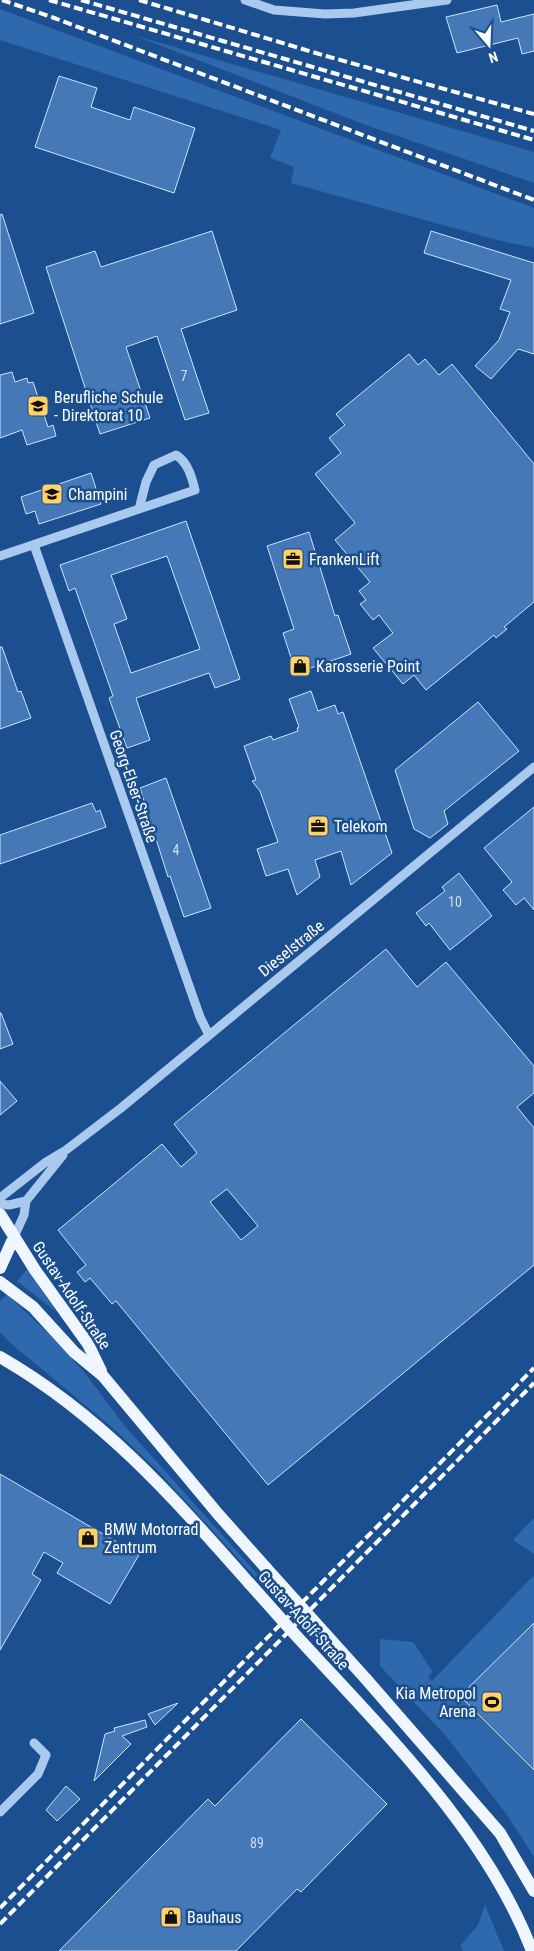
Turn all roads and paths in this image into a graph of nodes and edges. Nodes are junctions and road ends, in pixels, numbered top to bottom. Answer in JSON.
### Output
{"nodes":[{"id":1,"x":245,"y":0,"type":"edge"},
{"id":2,"x":376,"y":0,"type":"edge"},
{"id":3,"x":447,"y":0,"type":"edge"},
{"id":4,"x":378,"y":10,"type":"junction"},
{"id":5,"x":139,"y":509,"type":"junction"},
{"id":6,"x":34,"y":545,"type":"junction"},
{"id":7,"x":0,"y":556,"type":"edge"},
{"id":8,"x":534,"y":767,"type":"edge"},
{"id":9,"x":209,"y":1035,"type":"junction"},
{"id":10,"x":66,"y":1150,"type":"junction"},
{"id":11,"x":0,"y":1198,"type":"edge"},
{"id":12,"x":26,"y":1201,"type":"junction"},
{"id":13,"x":0,"y":1204,"type":"edge"},
{"id":14,"x":0,"y":1214,"type":"edge"},
{"id":15,"x":14,"y":1237,"type":"junction"},
{"id":16,"x":0,"y":1268,"type":"edge"},
{"id":17,"x":0,"y":1282,"type":"edge"},
{"id":18,"x":0,"y":1348,"type":"edge"},
{"id":19,"x":0,"y":1357,"type":"edge"},
{"id":20,"x":20,"y":1369,"type":"junction"},
{"id":21,"x":103,"y":1376,"type":"junction"},
{"id":22,"x":34,"y":1743,"type":"dead end"},
{"id":23,"x":0,"y":1812,"type":"edge"},
{"id":24,"x":534,"y":1890,"type":"edge"},
{"id":25,"x":532,"y":1951,"type":"edge"}],
"edges":[{"from":1,"to":4,"type":"street"},
{"from":2,"to":4,"type":"street"},
{"from":3,"to":4,"type":"street"},
{"from":5,"to":5,"type":"street"},
{"from":5,"to":6,"type":"street"},
{"from":6,"to":7,"type":"street"},
{"from":6,"to":9,"type":"street","name":"Georg-Elser-Straße"},
{"from":8,"to":9,"type":"street","name":"Dieselstraße"},
{"from":9,"to":10,"type":"street","name":"Dieselstraße"},
{"from":10,"to":11,"type":"street","name":"Dieselstraße"},
{"from":10,"to":12,"type":"street","name":"Dieselstraße"},
{"from":12,"to":13,"type":"street"},
{"from":12,"to":15,"type":"street","name":"Dieselstraße"},
{"from":14,"to":15,"type":"main road"},
{"from":15,"to":16,"type":"main road","name":"Gustav-Adolf-Straße"},
{"from":15,"to":21,"type":"main road","name":"Gustav-Adolf-Straße"},
{"from":17,"to":21,"type":"main road","name":"Gustav-Adolf-Straße"},
{"from":18,"to":20,"type":"main road"},
{"from":19,"to":20,"type":"main road","name":"Gustav-Adolf-Straße"},
{"from":20,"to":25,"type":"main road","name":"Gustav-Adolf-Straße","bridge":true},
{"from":21,"to":24,"type":"main road","name":"Gustav-Adolf-Straße","bridge":true},
{"from":22,"to":23,"type":"street"}]}
